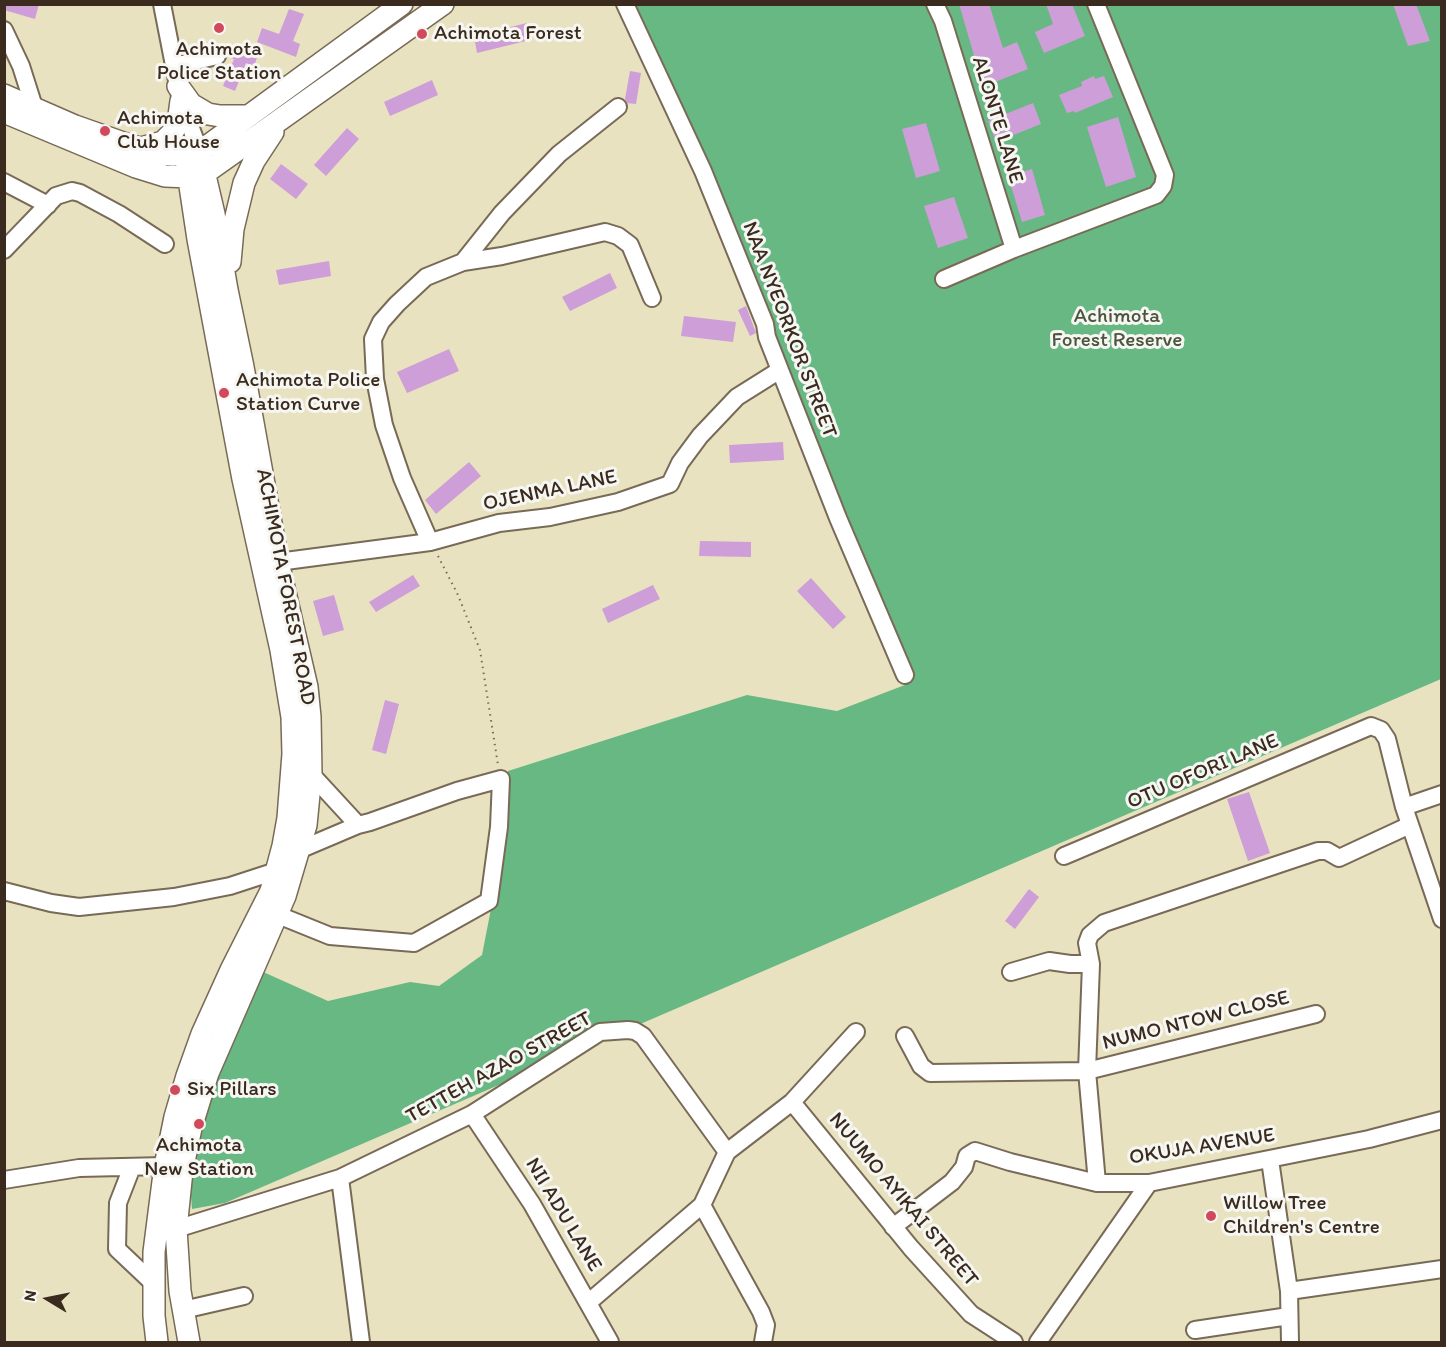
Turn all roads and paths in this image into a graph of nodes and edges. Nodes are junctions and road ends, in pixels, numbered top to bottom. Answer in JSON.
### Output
{"nodes":[{"id":1,"x":162,"y":4,"type":"edge"},
{"id":2,"x":402,"y":4,"type":"edge"},
{"id":3,"x":443,"y":4,"type":"edge"},
{"id":4,"x":625,"y":4,"type":"edge"},
{"id":5,"x":935,"y":4,"type":"edge"},
{"id":6,"x":1096,"y":4,"type":"edge"},
{"id":7,"x":4,"y":30,"type":"edge"},
{"id":8,"x":217,"y":56,"type":"dead end"},
{"id":9,"x":178,"y":84,"type":"junction"},
{"id":10,"x":5,"y":101,"type":"edge"},
{"id":11,"x":34,"y":107,"type":"junction"},
{"id":12,"x":618,"y":107,"type":"dead end"},
{"id":13,"x":248,"y":116,"type":"junction"},
{"id":14,"x":285,"y":116,"type":"junction"},
{"id":15,"x":192,"y":151,"type":"junction"},
{"id":16,"x":138,"y":158,"type":"junction"},
{"id":17,"x":198,"y":175,"type":"junction"},
{"id":18,"x":4,"y":182,"type":"edge"},
{"id":19,"x":48,"y":205,"type":"junction"},
{"id":20,"x":198,"y":239,"type":"junction"},
{"id":21,"x":165,"y":244,"type":"dead end"},
{"id":22,"x":1014,"y":249,"type":"junction"},
{"id":23,"x":4,"y":250,"type":"edge"},
{"id":24,"x":463,"y":262,"type":"junction"},
{"id":25,"x":944,"y":279,"type":"dead end"},
{"id":26,"x":226,"y":290,"type":"junction"},
{"id":27,"x":652,"y":298,"type":"dead end"},
{"id":28,"x":780,"y":370,"type":"junction"},
{"id":29,"x":430,"y":542,"type":"junction"},
{"id":30,"x":278,"y":562,"type":"junction"},
{"id":31,"x":905,"y":675,"type":"dead end"},
{"id":32,"x":311,"y":774,"type":"junction"},
{"id":33,"x":501,"y":779,"type":"junction"},
{"id":34,"x":1442,"y":794,"type":"edge"},
{"id":35,"x":1404,"y":807,"type":"junction"},
{"id":36,"x":358,"y":825,"type":"junction"},
{"id":37,"x":1410,"y":825,"type":"junction"},
{"id":38,"x":299,"y":850,"type":"junction"},
{"id":39,"x":1064,"y":856,"type":"dead end"},
{"id":40,"x":276,"y":871,"type":"junction"},
{"id":41,"x":4,"y":891,"type":"edge"},
{"id":42,"x":278,"y":915,"type":"junction"},
{"id":43,"x":1442,"y":919,"type":"edge"},
{"id":44,"x":1091,"y":964,"type":"junction"},
{"id":45,"x":1011,"y":972,"type":"dead end"},
{"id":46,"x":1316,"y":1014,"type":"dead end"},
{"id":47,"x":856,"y":1032,"type":"dead end"},
{"id":48,"x":905,"y":1036,"type":"dead end"},
{"id":49,"x":1087,"y":1071,"type":"junction"},
{"id":50,"x":792,"y":1102,"type":"junction"},
{"id":51,"x":472,"y":1114,"type":"junction"},
{"id":52,"x":1442,"y":1120,"type":"edge"},
{"id":53,"x":727,"y":1152,"type":"junction"},
{"id":54,"x":1270,"y":1160,"type":"junction"},
{"id":55,"x":165,"y":1166,"type":"junction"},
{"id":56,"x":132,"y":1167,"type":"junction"},
{"id":57,"x":340,"y":1178,"type":"junction"},
{"id":58,"x":4,"y":1180,"type":"edge"},
{"id":59,"x":1097,"y":1183,"type":"junction"},
{"id":60,"x":1149,"y":1183,"type":"junction"},
{"id":61,"x":702,"y":1205,"type":"junction"},
{"id":62,"x":893,"y":1227,"type":"junction"},
{"id":63,"x":176,"y":1229,"type":"junction"},
{"id":64,"x":1442,"y":1269,"type":"edge"},
{"id":65,"x":154,"y":1284,"type":"junction"},
{"id":66,"x":1289,"y":1291,"type":"junction"},
{"id":67,"x":244,"y":1296,"type":"dead end"},
{"id":68,"x":589,"y":1302,"type":"junction"},
{"id":69,"x":183,"y":1310,"type":"junction"},
{"id":70,"x":1289,"y":1316,"type":"junction"},
{"id":71,"x":1196,"y":1330,"type":"dead end"},
{"id":72,"x":157,"y":1342,"type":"edge"},
{"id":73,"x":189,"y":1342,"type":"edge"},
{"id":74,"x":361,"y":1342,"type":"edge"},
{"id":75,"x":610,"y":1342,"type":"edge"},
{"id":76,"x":764,"y":1342,"type":"edge"},
{"id":77,"x":1014,"y":1342,"type":"edge"},
{"id":78,"x":1038,"y":1342,"type":"edge"},
{"id":79,"x":1290,"y":1342,"type":"edge"}],
"edges":[{"from":1,"to":9,"type":"street"},
{"from":2,"to":13,"type":"main road"},
{"from":3,"to":14,"type":"main road"},
{"from":4,"to":28,"type":"street","name":"NAA NYEORKOR STREET"},
{"from":5,"to":22,"type":"street","name":"ALONTE LANE"},
{"from":6,"to":22,"type":"street"},
{"from":7,"to":11,"type":"street"},
{"from":8,"to":9,"type":"street"},
{"from":9,"to":13,"type":"main road"},
{"from":9,"to":15,"type":"street"},
{"from":9,"to":16,"type":"main road"},
{"from":10,"to":11,"type":"main road"},
{"from":10,"to":16,"type":"main road"},
{"from":11,"to":16,"type":"main road"},
{"from":12,"to":24,"type":"street"},
{"from":13,"to":15,"type":"main road"},
{"from":14,"to":17,"type":"main road"},
{"from":14,"to":26,"type":"main road"},
{"from":15,"to":16,"type":"main road"},
{"from":15,"to":17,"type":"main road","name":"ACHIMOTA FOREST ROAD"},
{"from":16,"to":17,"type":"main road"},
{"from":16,"to":20,"type":"main road"},
{"from":17,"to":20,"type":"main road","name":"ACHIMOTA FOREST ROAD"},
{"from":17,"to":26,"type":"main road","name":"ACHIMOTA FOREST ROAD"},
{"from":18,"to":19,"type":"street"},
{"from":19,"to":21,"type":"street"},
{"from":19,"to":23,"type":"street"},
{"from":20,"to":40,"type":"main road","name":"ACHIMOTA FOREST ROAD"},
{"from":22,"to":25,"type":"street"},
{"from":24,"to":27,"type":"street"},
{"from":24,"to":29,"type":"street"},
{"from":26,"to":30,"type":"main road","name":"ACHIMOTA FOREST ROAD"},
{"from":28,"to":29,"type":"street","name":"OJENMA LANE"},
{"from":28,"to":31,"type":"street","name":"NAA NYEORKOR STREET"},
{"from":29,"to":30,"type":"street","name":"OJENMA LANE"},
{"from":29,"to":33,"type":"path"},
{"from":30,"to":32,"type":"main road","name":"ACHIMOTA FOREST ROAD"},
{"from":32,"to":36,"type":"street"},
{"from":32,"to":38,"type":"main road","name":"ACHIMOTA FOREST ROAD"},
{"from":33,"to":36,"type":"street"},
{"from":33,"to":42,"type":"street"},
{"from":34,"to":35,"type":"street"},
{"from":35,"to":37,"type":"street"},
{"from":35,"to":39,"type":"street","name":"OTU OFORI LANE"},
{"from":36,"to":38,"type":"street"},
{"from":37,"to":43,"type":"street"},
{"from":37,"to":44,"type":"street"},
{"from":38,"to":42,"type":"main road","name":"ACHIMOTA FOREST ROAD"},
{"from":40,"to":41,"type":"street"},
{"from":40,"to":55,"type":"main road","name":"ACHIMOTA FOREST ROAD"},
{"from":42,"to":63,"type":"main road","name":"ACHIMOTA FOREST ROAD"},
{"from":44,"to":45,"type":"street"},
{"from":44,"to":49,"type":"street"},
{"from":46,"to":49,"type":"street","name":"NUMO NTOW CLOSE"},
{"from":47,"to":50,"type":"street"},
{"from":48,"to":49,"type":"street","name":"NUMO NTOW CLOSE"},
{"from":49,"to":59,"type":"street"},
{"from":50,"to":53,"type":"street"},
{"from":50,"to":62,"type":"street","name":"NUUMO AYIKAI STREET"},
{"from":51,"to":53,"type":"street","name":"TETTEH AZAO STREET"},
{"from":51,"to":57,"type":"street","name":"TETTEH AZAO STREET"},
{"from":51,"to":68,"type":"street","name":"NII ADU LANE"},
{"from":52,"to":54,"type":"street","name":"OKUJA AVENUE"},
{"from":53,"to":61,"type":"street"},
{"from":54,"to":60,"type":"street","name":"OKUJA AVENUE"},
{"from":54,"to":66,"type":"street"},
{"from":55,"to":56,"type":"street"},
{"from":55,"to":65,"type":"main road","name":"ACHIMOTA FOREST ROAD"},
{"from":56,"to":58,"type":"street"},
{"from":56,"to":65,"type":"street"},
{"from":57,"to":63,"type":"street","name":"TETTEH AZAO STREET"},
{"from":57,"to":74,"type":"street"},
{"from":59,"to":60,"type":"street","name":"OKUJA AVENUE"},
{"from":59,"to":62,"type":"street","name":"OKUJA AVENUE"},
{"from":60,"to":78,"type":"street"},
{"from":61,"to":68,"type":"street"},
{"from":61,"to":76,"type":"street"},
{"from":62,"to":77,"type":"street","name":"NUUMO AYIKAI STREET"},
{"from":63,"to":69,"type":"main road","name":"ACHIMOTA FOREST ROAD"},
{"from":64,"to":66,"type":"street"},
{"from":65,"to":72,"type":"main road","name":"ACHIMOTA FOREST ROAD"},
{"from":66,"to":70,"type":"street"},
{"from":67,"to":69,"type":"street"},
{"from":68,"to":75,"type":"street","name":"NII ADU LANE"},
{"from":69,"to":73,"type":"main road","name":"ACHIMOTA FOREST ROAD"},
{"from":70,"to":71,"type":"street"},
{"from":70,"to":79,"type":"street"}]}
